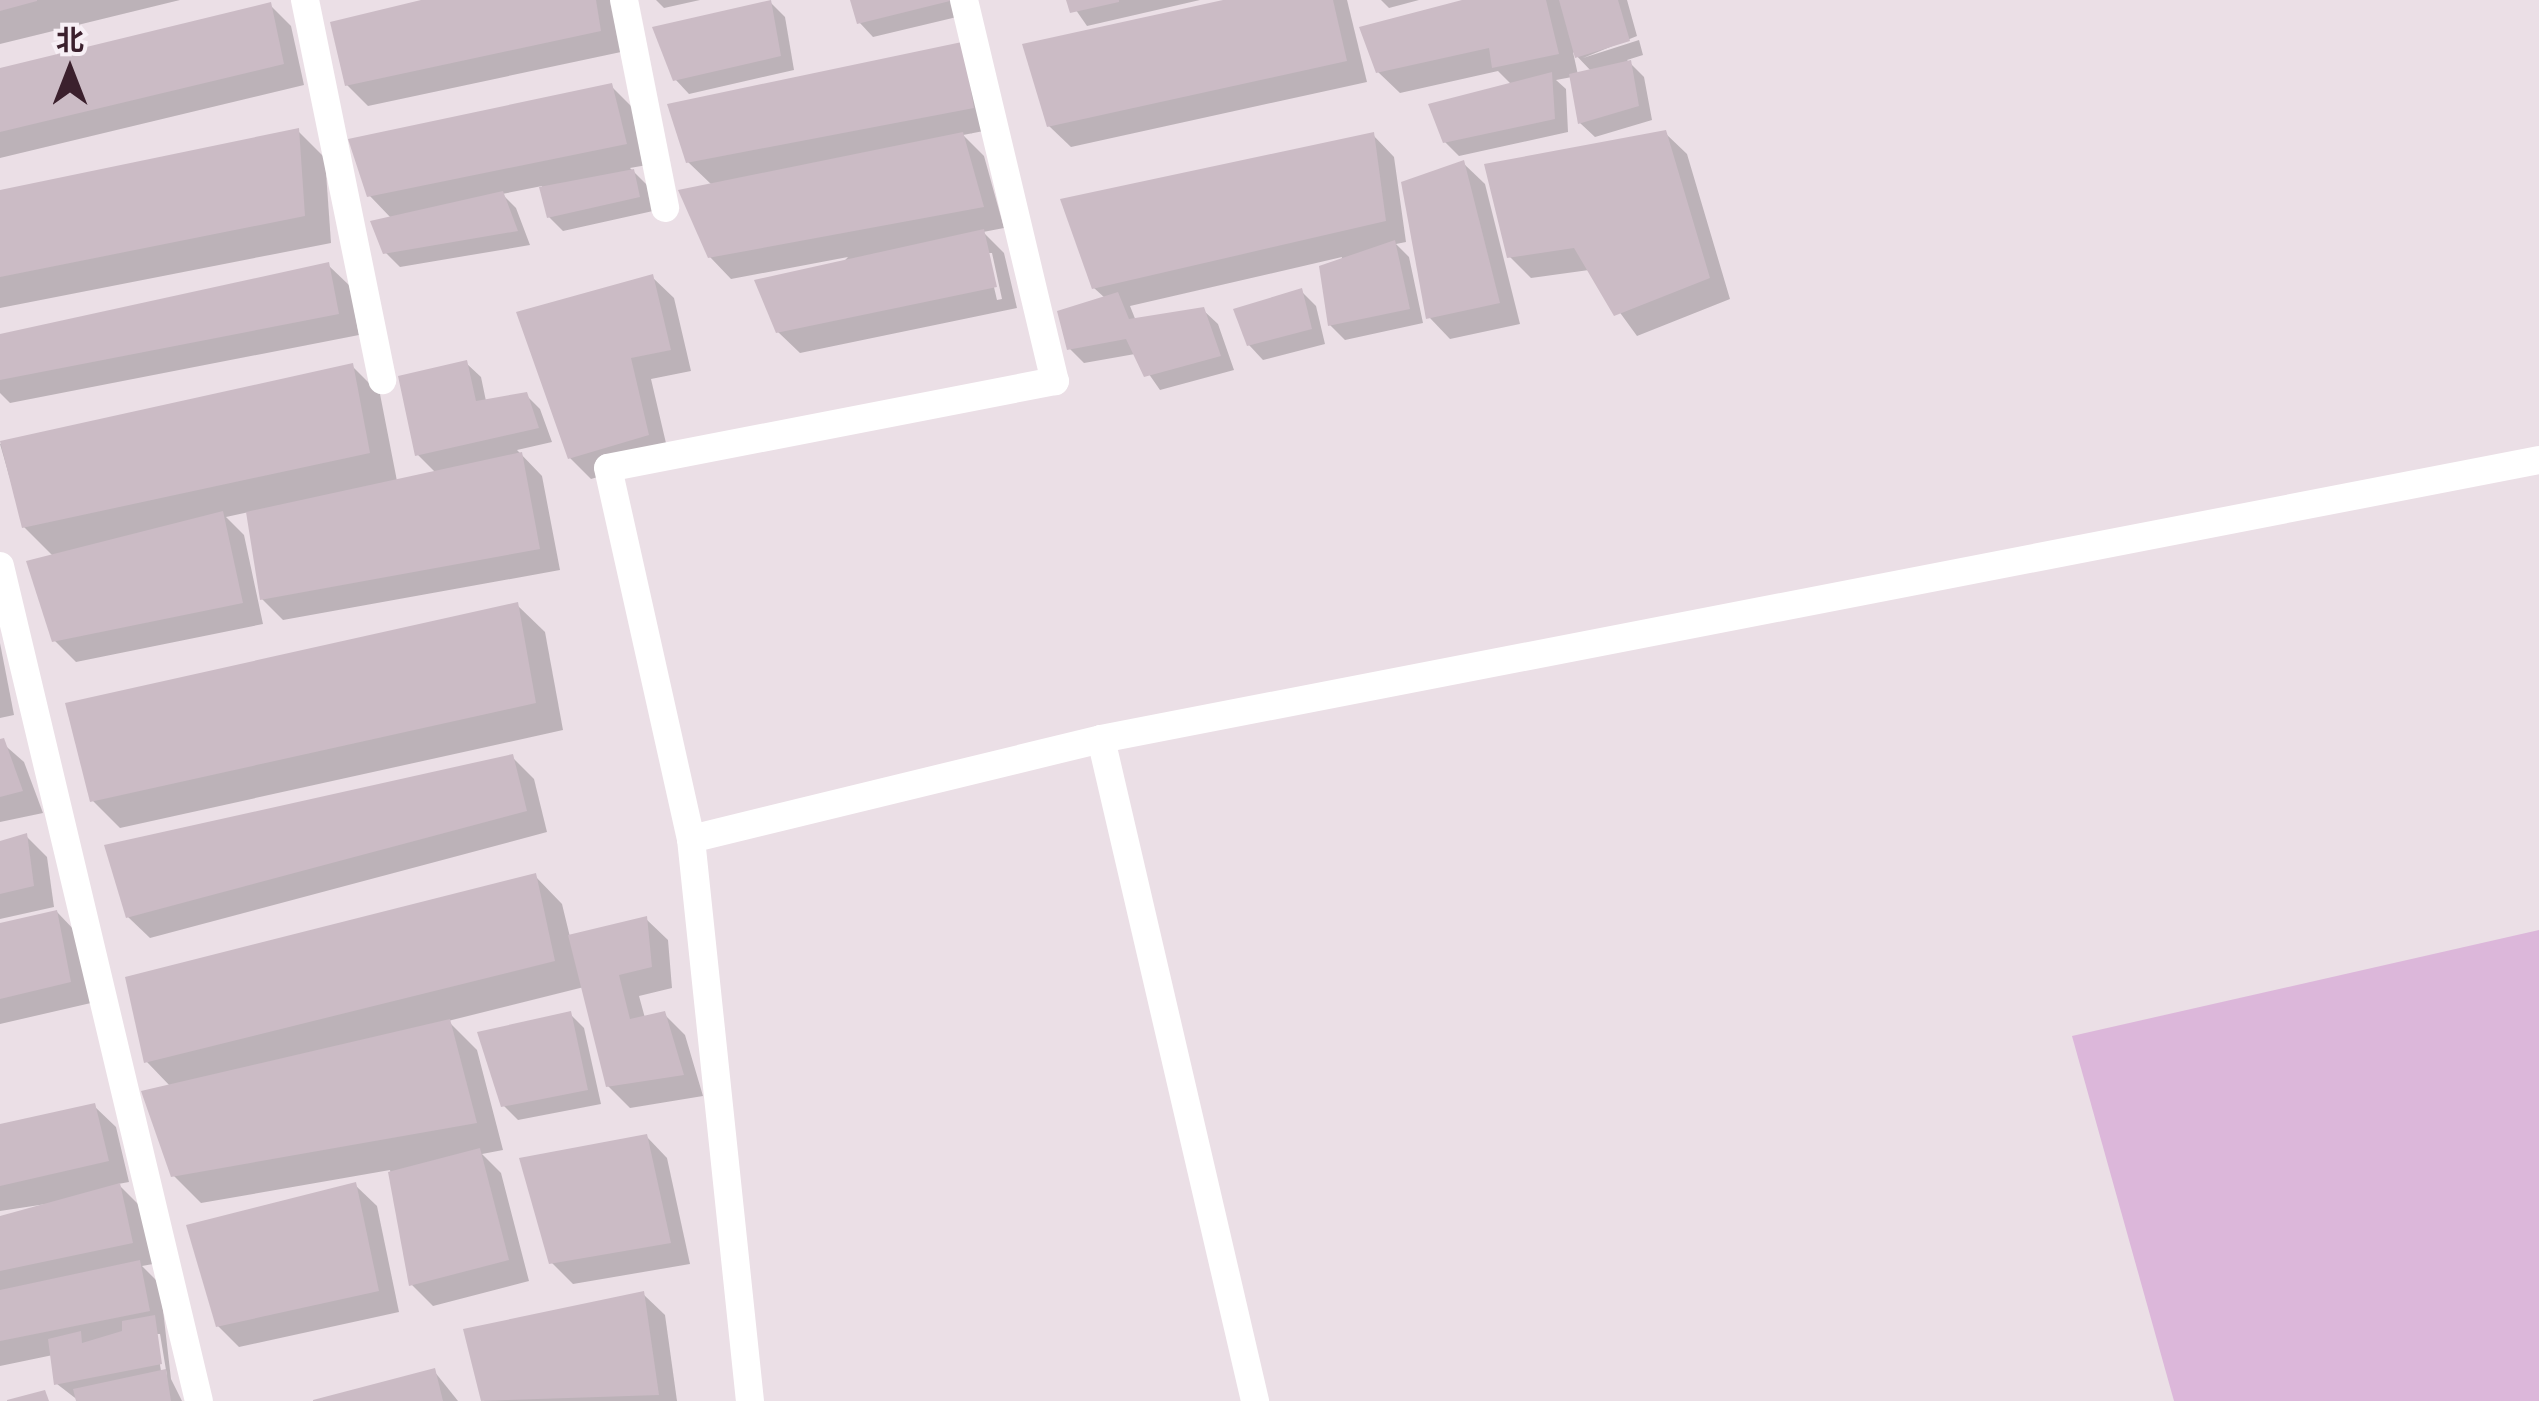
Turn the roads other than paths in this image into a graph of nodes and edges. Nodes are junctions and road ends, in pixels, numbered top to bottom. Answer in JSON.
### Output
{"nodes":[{"id":1,"x":305,"y":0,"type":"edge"},
{"id":2,"x":624,"y":0,"type":"edge"},
{"id":3,"x":964,"y":0,"type":"edge"},
{"id":4,"x":665,"y":208,"type":"dead end"},
{"id":5,"x":382,"y":380,"type":"dead end"},
{"id":6,"x":2539,"y":460,"type":"edge"},
{"id":7,"x":0,"y":566,"type":"edge"},
{"id":8,"x":1101,"y":739,"type":"junction"},
{"id":9,"x":691,"y":839,"type":"junction"},
{"id":10,"x":198,"y":1401,"type":"edge"},
{"id":11,"x":750,"y":1401,"type":"edge"},
{"id":12,"x":1255,"y":1401,"type":"edge"}],
"edges":[{"from":1,"to":5,"type":"street"},
{"from":2,"to":4,"type":"street"},
{"from":3,"to":9,"type":"street"},
{"from":6,"to":8,"type":"street"},
{"from":7,"to":10,"type":"street"},
{"from":8,"to":9,"type":"street"},
{"from":8,"to":12,"type":"street"},
{"from":9,"to":11,"type":"street"}]}
